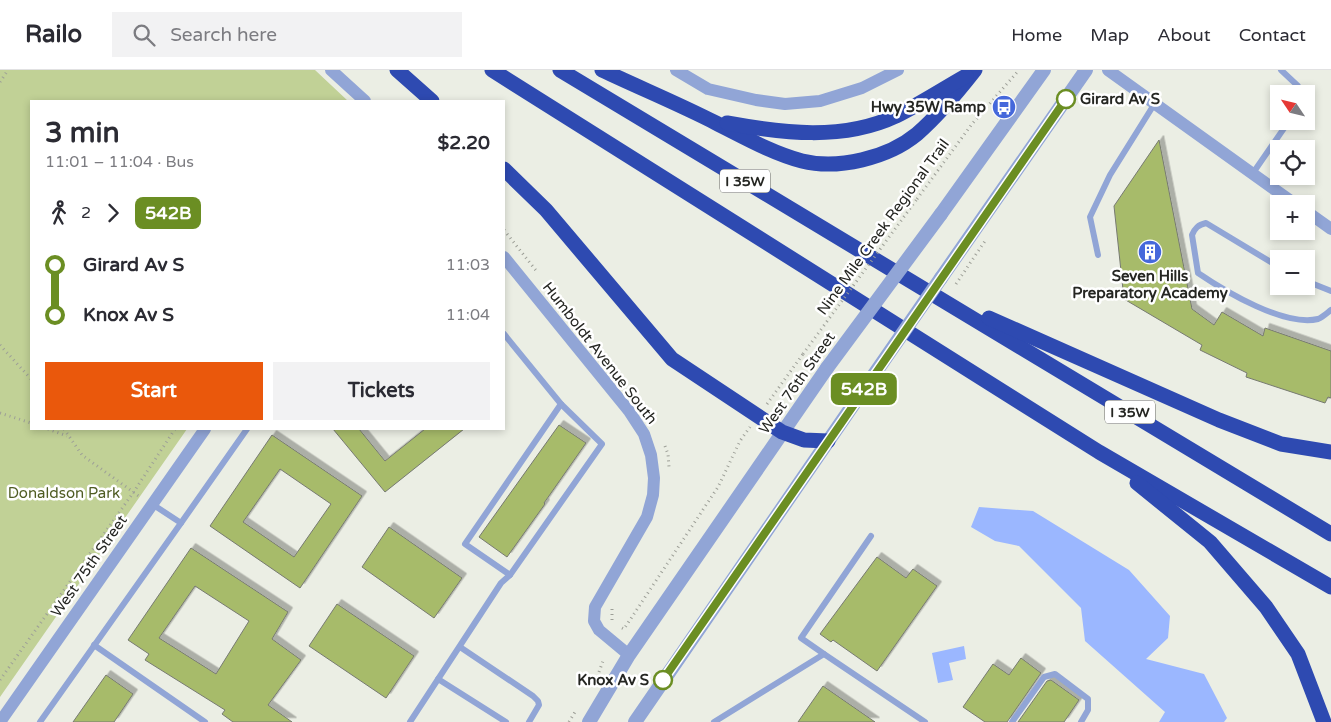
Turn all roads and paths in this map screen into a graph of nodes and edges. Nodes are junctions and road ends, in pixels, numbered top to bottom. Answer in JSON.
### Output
{"nodes":[{"id":1,"x":8,"y":70,"type":"edge"},
{"id":2,"x":332,"y":70,"type":"edge"},
{"id":3,"x":398,"y":70,"type":"edge"},
{"id":4,"x":492,"y":70,"type":"edge"},
{"id":5,"x":560,"y":70,"type":"edge"},
{"id":6,"x":602,"y":70,"type":"edge"},
{"id":7,"x":676,"y":70,"type":"edge"},
{"id":8,"x":898,"y":70,"type":"edge"},
{"id":9,"x":975,"y":70,"type":"edge"},
{"id":10,"x":1019,"y":70,"type":"edge"},
{"id":11,"x":1044,"y":70,"type":"edge"},
{"id":12,"x":1086,"y":70,"type":"edge"},
{"id":13,"x":1108,"y":70,"type":"edge"},
{"id":14,"x":1281,"y":70,"type":"edge"},
{"id":15,"x":0,"y":82,"type":"edge"},
{"id":16,"x":1297,"y":85,"type":"edge"},
{"id":17,"x":364,"y":100,"type":"edge"},
{"id":18,"x":431,"y":100,"type":"edge"},
{"id":19,"x":1155,"y":103,"type":"junction"},
{"id":20,"x":710,"y":120,"type":"junction"},
{"id":21,"x":1283,"y":130,"type":"edge"},
{"id":22,"x":505,"y":171,"type":"edge"},
{"id":23,"x":1253,"y":173,"type":"junction"},
{"id":24,"x":1284,"y":195,"type":"edge"},
{"id":25,"x":1315,"y":218,"type":"edge"},
{"id":26,"x":1331,"y":229,"type":"edge"},
{"id":27,"x":1098,"y":255,"type":"dead end"},
{"id":28,"x":505,"y":258,"type":"edge"},
{"id":29,"x":1270,"y":262,"type":"edge"},
{"id":30,"x":1315,"y":285,"type":"edge"},
{"id":31,"x":930,"y":291,"type":"junction"},
{"id":32,"x":1331,"y":291,"type":"edge"},
{"id":33,"x":1331,"y":310,"type":"edge"},
{"id":34,"x":505,"y":335,"type":"edge"},
{"id":35,"x":0,"y":345,"type":"edge"},
{"id":36,"x":30,"y":378,"type":"edge"},
{"id":37,"x":769,"y":402,"type":"dead end"},
{"id":38,"x":561,"y":404,"type":"junction"},
{"id":39,"x":0,"y":413,"type":"edge"},
{"id":40,"x":30,"y":423,"type":"edge"},
{"id":41,"x":51,"y":430,"type":"edge"},
{"id":42,"x":65,"y":430,"type":"edge"},
{"id":43,"x":174,"y":430,"type":"edge"},
{"id":44,"x":204,"y":430,"type":"edge"},
{"id":45,"x":246,"y":430,"type":"edge"},
{"id":46,"x":782,"y":432,"type":"junction"},
{"id":47,"x":68,"y":436,"type":"junction"},
{"id":48,"x":828,"y":441,"type":"junction"},
{"id":49,"x":1099,"y":452,"type":"junction"},
{"id":50,"x":1331,"y":452,"type":"edge"},
{"id":51,"x":133,"y":493,"type":"junction"},
{"id":52,"x":152,"y":504,"type":"junction"},
{"id":53,"x":181,"y":523,"type":"junction"},
{"id":54,"x":1331,"y":534,"type":"edge"},
{"id":55,"x":871,"y":536,"type":"dead end"},
{"id":56,"x":510,"y":574,"type":"junction"},
{"id":57,"x":1331,"y":587,"type":"edge"},
{"id":58,"x":94,"y":645,"type":"junction"},
{"id":59,"x":460,"y":647,"type":"junction"},
{"id":60,"x":824,"y":654,"type":"junction"},
{"id":61,"x":629,"y":656,"type":"junction"},
{"id":62,"x":438,"y":679,"type":"junction"},
{"id":63,"x":0,"y":680,"type":"edge"},
{"id":64,"x":0,"y":722,"type":"edge"},
{"id":65,"x":40,"y":722,"type":"edge"},
{"id":66,"x":205,"y":722,"type":"edge"},
{"id":67,"x":410,"y":722,"type":"edge"},
{"id":68,"x":506,"y":722,"type":"edge"},
{"id":69,"x":529,"y":722,"type":"edge"},
{"id":70,"x":589,"y":722,"type":"edge"},
{"id":71,"x":635,"y":722,"type":"edge"},
{"id":72,"x":714,"y":722,"type":"edge"},
{"id":73,"x":925,"y":722,"type":"edge"},
{"id":74,"x":1012,"y":722,"type":"edge"},
{"id":75,"x":1081,"y":722,"type":"edge"},
{"id":76,"x":1324,"y":722,"type":"edge"}],
"edges":[{"from":1,"to":15,"type":"path"},
{"from":2,"to":17,"type":"street"},
{"from":3,"to":18,"type":"highway"},
{"from":4,"to":49,"type":"highway","number":"I 35W"},
{"from":5,"to":31,"type":"highway","number":"I 35W"},
{"from":6,"to":20,"type":"highway"},
{"from":7,"to":8,"type":"street"},
{"from":9,"to":20,"type":"highway"},
{"from":9,"to":20,"type":"highway"},
{"from":10,"to":37,"type":"path","name":"Nine Mile Creek Regional Trail","bridge":true},
{"from":11,"to":46,"type":"street","name":"West 76th Street","bridge":true},
{"from":12,"to":48,"type":"street","bridge":true},
{"from":13,"to":19,"type":"street"},
{"from":14,"to":16,"type":"lane"},
{"from":19,"to":23,"type":"street"},
{"from":19,"to":27,"type":"lane"},
{"from":21,"to":23,"type":"lane"},
{"from":22,"to":46,"type":"highway"},
{"from":23,"to":24,"type":"street"},
{"from":25,"to":26,"type":"street"},
{"from":28,"to":61,"type":"street","name":"Humboldt Avenue South"},
{"from":29,"to":33,"type":"lane"},
{"from":30,"to":32,"type":"lane"},
{"from":31,"to":50,"type":"highway"},
{"from":31,"to":54,"type":"highway","number":"I 35W"},
{"from":34,"to":38,"type":"lane"},
{"from":35,"to":36,"type":"path"},
{"from":38,"to":56,"type":"lane"},
{"from":38,"to":56,"type":"lane"},
{"from":39,"to":40,"type":"path"},
{"from":41,"to":47,"type":"path"},
{"from":42,"to":47,"type":"path"},
{"from":43,"to":51,"type":"path"},
{"from":44,"to":52,"type":"street","name":"West 75th Street"},
{"from":45,"to":53,"type":"lane"},
{"from":46,"to":48,"type":"highway"},
{"from":46,"to":61,"type":"street","name":"West 76th Street"},
{"from":47,"to":51,"type":"path"},
{"from":48,"to":71,"type":"street"},
{"from":49,"to":57,"type":"highway","number":"I 35W"},
{"from":49,"to":76,"type":"highway"},
{"from":51,"to":52,"type":"path"},
{"from":51,"to":63,"type":"path"},
{"from":52,"to":53,"type":"lane"},
{"from":52,"to":64,"type":"street","name":"West 75th Street"},
{"from":53,"to":58,"type":"lane"},
{"from":55,"to":60,"type":"lane"},
{"from":56,"to":59,"type":"lane"},
{"from":58,"to":65,"type":"lane"},
{"from":58,"to":66,"type":"lane"},
{"from":59,"to":62,"type":"lane"},
{"from":59,"to":69,"type":"lane"},
{"from":60,"to":72,"type":"lane"},
{"from":60,"to":73,"type":"lane"},
{"from":61,"to":70,"type":"street","name":"West 76th Street"},
{"from":62,"to":67,"type":"lane"},
{"from":62,"to":68,"type":"lane"},
{"from":74,"to":75,"type":"lane"}]}
